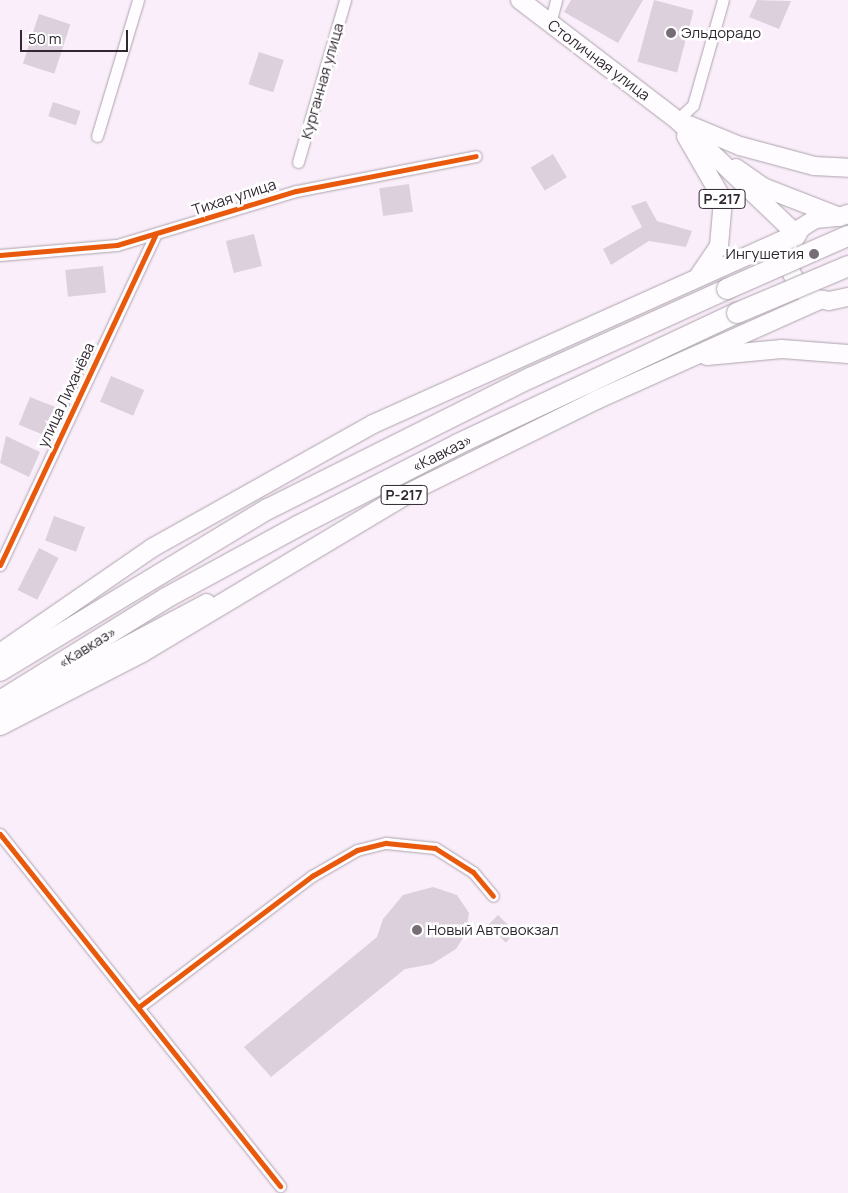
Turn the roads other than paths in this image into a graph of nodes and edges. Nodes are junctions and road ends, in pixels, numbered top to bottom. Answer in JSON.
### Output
{"nodes":[{"id":1,"x":138,"y":0,"type":"edge"},
{"id":2,"x":345,"y":0,"type":"edge"},
{"id":3,"x":520,"y":0,"type":"edge"},
{"id":4,"x":556,"y":0,"type":"edge"},
{"id":5,"x":723,"y":0,"type":"edge"},
{"id":6,"x":550,"y":23,"type":"junction"},
{"id":7,"x":677,"y":120,"type":"junction"},
{"id":8,"x":97,"y":136,"type":"dead end"},
{"id":9,"x":698,"y":139,"type":"junction"},
{"id":10,"x":476,"y":156,"type":"dead end"},
{"id":11,"x":298,"y":162,"type":"dead end"},
{"id":12,"x":848,"y":168,"type":"edge"},
{"id":13,"x":845,"y":217,"type":"edge"},
{"id":14,"x":796,"y":234,"type":"junction"},
{"id":15,"x":155,"y":236,"type":"junction"},
{"id":16,"x":848,"y":236,"type":"edge"},
{"id":17,"x":0,"y":256,"type":"edge"},
{"id":18,"x":848,"y":266,"type":"edge"},
{"id":19,"x":696,"y":280,"type":"junction"},
{"id":20,"x":847,"y":299,"type":"edge"},
{"id":21,"x":820,"y":300,"type":"junction"},
{"id":22,"x":848,"y":354,"type":"edge"},
{"id":23,"x":687,"y":359,"type":"junction"},
{"id":24,"x":404,"y":495,"type":"junction"},
{"id":25,"x":0,"y":565,"type":"edge"},
{"id":26,"x":0,"y":653,"type":"edge"},
{"id":27,"x":0,"y":671,"type":"edge"},
{"id":28,"x":0,"y":702,"type":"edge"},
{"id":29,"x":0,"y":713,"type":"edge"},
{"id":30,"x":0,"y":725,"type":"edge"},
{"id":31,"x":0,"y":834,"type":"edge"},
{"id":32,"x":492,"y":896,"type":"dead end"},
{"id":33,"x":140,"y":1006,"type":"junction"},
{"id":34,"x":280,"y":1186,"type":"dead end"}],
"edges":[{"from":1,"to":8,"type":"street"},
{"from":2,"to":11,"type":"street","name":"Курганная улица"},
{"from":3,"to":6,"type":"main road","name":"Столичная улица"},
{"from":4,"to":6,"type":"street"},
{"from":5,"to":7,"type":"street"},
{"from":6,"to":7,"type":"main road","name":"Столичная улица"},
{"from":7,"to":9,"type":"main road"},
{"from":7,"to":12,"type":"main road"},
{"from":7,"to":19,"type":"main road","number":"Р-217"},
{"from":9,"to":13,"type":"main road","number":"Р-217"},
{"from":9,"to":14,"type":"main road","number":"Р-217"},
{"from":10,"to":15,"type":"street","name":"Тихая улица"},
{"from":13,"to":14,"type":"main road"},
{"from":14,"to":19,"type":"main road","number":"Р-217"},
{"from":14,"to":21,"type":"main road"},
{"from":15,"to":17,"type":"street","name":"Тихая улица"},
{"from":15,"to":25,"type":"street","name":"улица Лихачёва"},
{"from":16,"to":27,"type":"highway","name":"«Кавказ»","bridge":true},
{"from":18,"to":28,"type":"highway","name":"«Кавказ»","number":"Р-217","bridge":true},
{"from":19,"to":26,"type":"main road","number":"Р-217"},
{"from":20,"to":21,"type":"main road"},
{"from":21,"to":23,"type":"main road","number":"Р-217"},
{"from":22,"to":23,"type":"main road","number":"Р-217"},
{"from":23,"to":24,"type":"main road","number":"Р-217"},
{"from":24,"to":29,"type":"main road","number":"Р-217"},
{"from":24,"to":30,"type":"highway"},
{"from":31,"to":33,"type":"street"},
{"from":32,"to":33,"type":"street"},
{"from":33,"to":34,"type":"street"}]}
